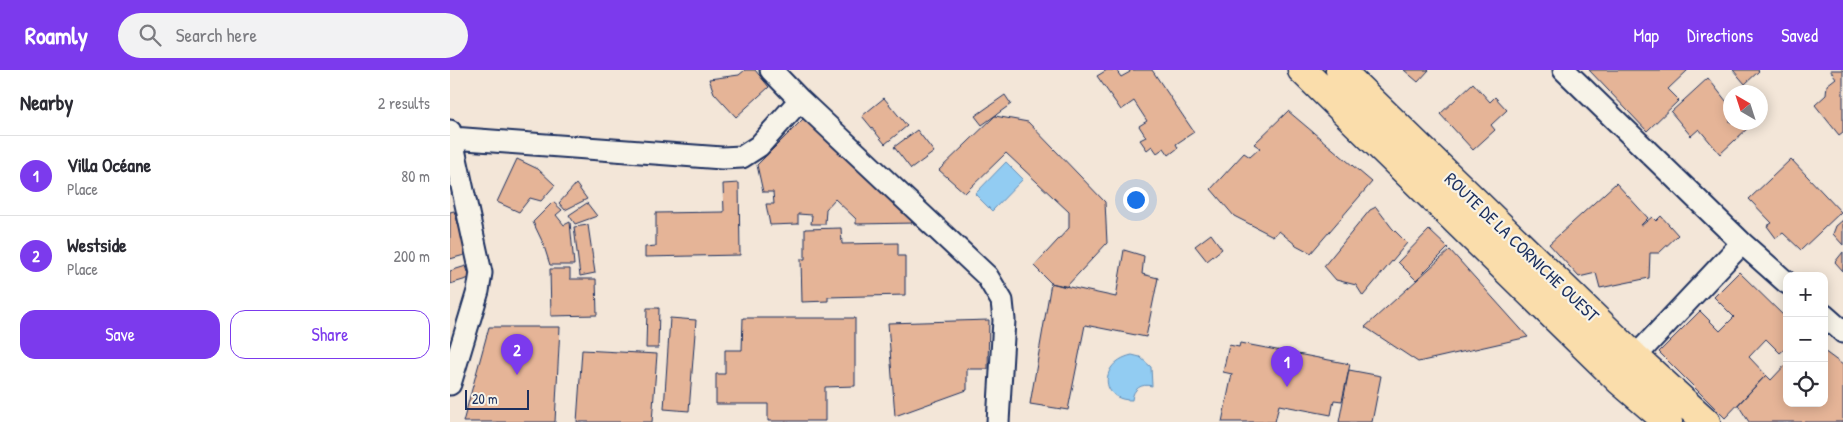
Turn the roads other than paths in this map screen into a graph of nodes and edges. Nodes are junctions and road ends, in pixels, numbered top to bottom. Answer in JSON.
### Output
{"nodes":[{"id":1,"x":771,"y":70,"type":"edge"},
{"id":2,"x":1302,"y":70,"type":"edge"},
{"id":3,"x":1340,"y":70,"type":"edge"},
{"id":4,"x":1564,"y":70,"type":"edge"},
{"id":5,"x":800,"y":100,"type":"junction"},
{"id":6,"x":451,"y":134,"type":"edge"},
{"id":7,"x":1742,"y":243,"type":"junction"},
{"id":8,"x":1783,"y":279,"type":"edge"},
{"id":9,"x":1825,"y":317,"type":"edge"},
{"id":10,"x":1843,"y":332,"type":"edge"},
{"id":11,"x":1634,"y":357,"type":"junction"},
{"id":12,"x":450,"y":384,"type":"edge"},
{"id":13,"x":998,"y":422,"type":"edge"},
{"id":14,"x":1668,"y":422,"type":"edge"},
{"id":15,"x":1706,"y":422,"type":"edge"}],
"edges":[{"from":1,"to":5,"type":"street"},
{"from":2,"to":14,"type":"highway","name":"ROUTE DE LA CORNICHE OUEST"},
{"from":3,"to":11,"type":"highway","name":"ROUTE DE LA CORNICHE OUEST"},
{"from":4,"to":7,"type":"street"},
{"from":5,"to":6,"type":"street"},
{"from":5,"to":13,"type":"street"},
{"from":6,"to":12,"type":"street"},
{"from":7,"to":8,"type":"street"},
{"from":7,"to":11,"type":"street"},
{"from":9,"to":10,"type":"street"},
{"from":11,"to":15,"type":"highway","name":"ROUTE DE LA CORNICHE OUEST"}]}
